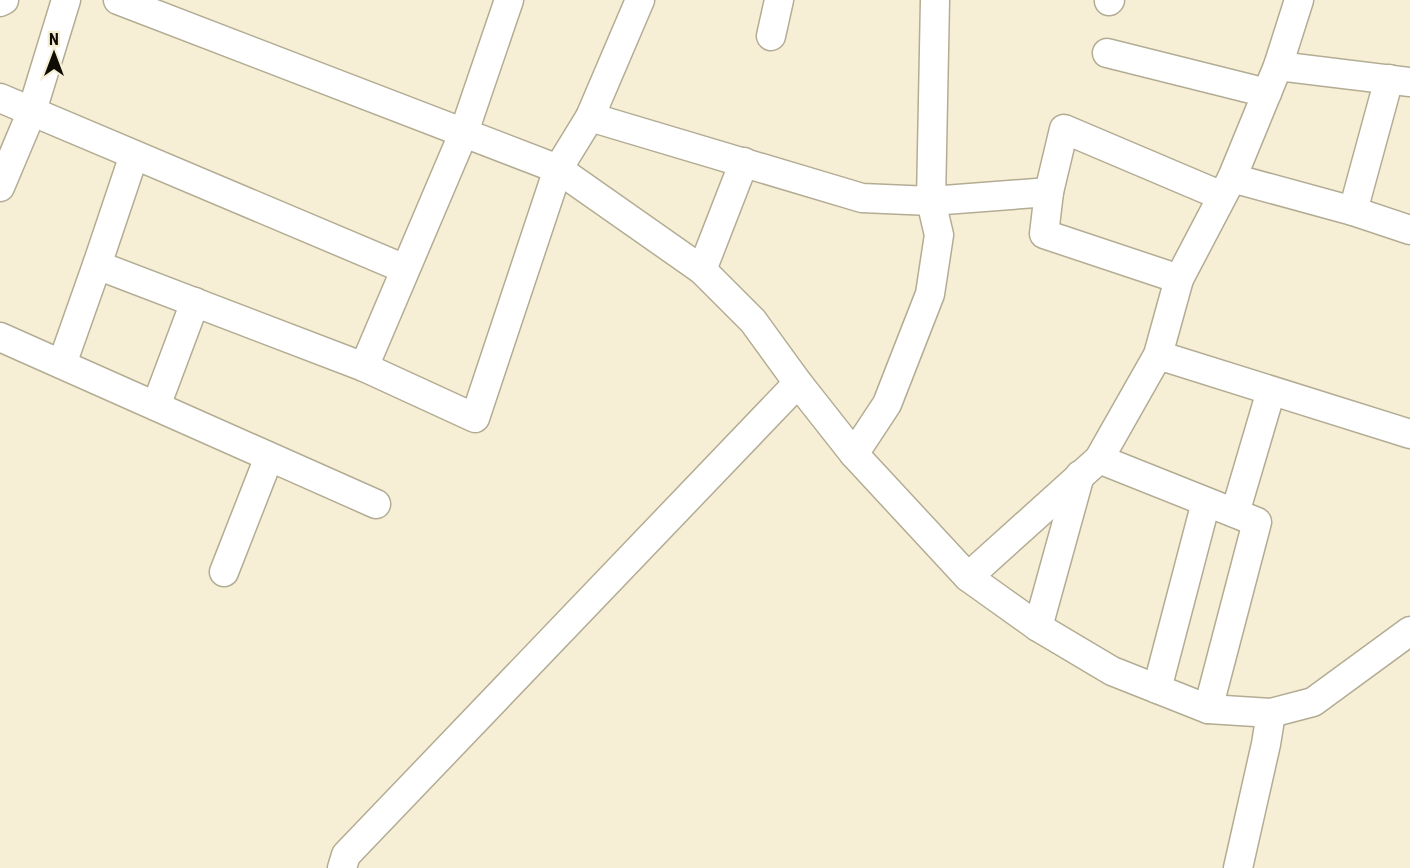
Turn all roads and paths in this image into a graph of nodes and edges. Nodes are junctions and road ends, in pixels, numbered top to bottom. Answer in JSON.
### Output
{"nodes":[{"id":1,"x":4,"y":0,"type":"edge"},
{"id":2,"x":66,"y":0,"type":"edge"},
{"id":3,"x":118,"y":0,"type":"edge"},
{"id":4,"x":509,"y":0,"type":"edge"},
{"id":5,"x":640,"y":0,"type":"edge"},
{"id":6,"x":779,"y":0,"type":"edge"},
{"id":7,"x":935,"y":0,"type":"edge"},
{"id":8,"x":1299,"y":0,"type":"edge"},
{"id":9,"x":0,"y":2,"type":"edge"},
{"id":10,"x":771,"y":36,"type":"dead end"},
{"id":11,"x":1107,"y":53,"type":"dead end"},
{"id":12,"x":1278,"y":66,"type":"junction"},
{"id":13,"x":1400,"y":80,"type":"edge"},
{"id":14,"x":1267,"y":93,"type":"junction"},
{"id":15,"x":0,"y":98,"type":"edge"},
{"id":16,"x":32,"y":111,"type":"junction"},
{"id":17,"x":590,"y":117,"type":"junction"},
{"id":18,"x":464,"y":132,"type":"junction"},
{"id":19,"x":134,"y":154,"type":"junction"},
{"id":20,"x":744,"y":162,"type":"junction"},
{"id":21,"x":558,"y":169,"type":"junction"},
{"id":22,"x":0,"y":187,"type":"edge"},
{"id":23,"x":1227,"y":187,"type":"junction"},
{"id":24,"x":1049,"y":192,"type":"junction"},
{"id":25,"x":931,"y":201,"type":"junction"},
{"id":26,"x":1353,"y":211,"type":"junction"},
{"id":27,"x":1410,"y":230,"type":"edge"},
{"id":28,"x":97,"y":265,"type":"junction"},
{"id":29,"x":405,"y":269,"type":"junction"},
{"id":30,"x":702,"y":270,"type":"junction"},
{"id":31,"x":1179,"y":279,"type":"junction"},
{"id":32,"x":195,"y":302,"type":"junction"},
{"id":33,"x":0,"y":337,"type":"edge"},
{"id":34,"x":1158,"y":355,"type":"junction"},
{"id":35,"x":62,"y":364,"type":"junction"},
{"id":36,"x":364,"y":367,"type":"junction"},
{"id":37,"x":798,"y":383,"type":"junction"},
{"id":38,"x":1271,"y":391,"type":"junction"},
{"id":39,"x":156,"y":406,"type":"junction"},
{"id":40,"x":1410,"y":434,"type":"edge"},
{"id":41,"x":854,"y":454,"type":"junction"},
{"id":42,"x":269,"y":457,"type":"junction"},
{"id":43,"x":1090,"y":467,"type":"junction"},
{"id":44,"x":1206,"y":502,"type":"junction"},
{"id":45,"x":376,"y":504,"type":"dead end"},
{"id":46,"x":1235,"y":513,"type":"junction"},
{"id":47,"x":224,"y":573,"type":"dead end"},
{"id":48,"x":968,"y":577,"type":"junction"},
{"id":49,"x":1038,"y":627,"type":"junction"},
{"id":50,"x":1410,"y":631,"type":"edge"},
{"id":51,"x":1157,"y":689,"type":"junction"},
{"id":52,"x":1208,"y":709,"type":"junction"},
{"id":53,"x":1271,"y":713,"type":"junction"},
{"id":54,"x":342,"y":868,"type":"edge"},
{"id":55,"x":1238,"y":868,"type":"edge"}],
"edges":[{"from":1,"to":9,"type":"street"},
{"from":2,"to":16,"type":"street"},
{"from":3,"to":18,"type":"street"},
{"from":4,"to":18,"type":"street"},
{"from":5,"to":17,"type":"street"},
{"from":6,"to":10,"type":"street"},
{"from":7,"to":25,"type":"street"},
{"from":8,"to":12,"type":"street"},
{"from":11,"to":14,"type":"street"},
{"from":12,"to":13,"type":"street"},
{"from":12,"to":14,"type":"street"},
{"from":13,"to":26,"type":"street"},
{"from":14,"to":23,"type":"street"},
{"from":15,"to":16,"type":"street"},
{"from":16,"to":19,"type":"street"},
{"from":16,"to":22,"type":"street"},
{"from":17,"to":20,"type":"street"},
{"from":17,"to":21,"type":"street"},
{"from":18,"to":21,"type":"street"},
{"from":18,"to":29,"type":"street"},
{"from":19,"to":28,"type":"street"},
{"from":19,"to":29,"type":"street"},
{"from":20,"to":25,"type":"street"},
{"from":20,"to":30,"type":"street"},
{"from":21,"to":30,"type":"street"},
{"from":21,"to":36,"type":"street"},
{"from":23,"to":24,"type":"street"},
{"from":23,"to":26,"type":"street"},
{"from":23,"to":31,"type":"street"},
{"from":24,"to":25,"type":"street"},
{"from":24,"to":31,"type":"street"},
{"from":25,"to":41,"type":"street"},
{"from":26,"to":27,"type":"street"},
{"from":28,"to":32,"type":"street"},
{"from":28,"to":35,"type":"street"},
{"from":29,"to":36,"type":"street"},
{"from":30,"to":37,"type":"street"},
{"from":31,"to":34,"type":"street"},
{"from":32,"to":36,"type":"street"},
{"from":32,"to":39,"type":"street"},
{"from":33,"to":35,"type":"street"},
{"from":34,"to":38,"type":"street"},
{"from":34,"to":43,"type":"street"},
{"from":35,"to":39,"type":"street"},
{"from":37,"to":41,"type":"street"},
{"from":37,"to":54,"type":"street"},
{"from":38,"to":40,"type":"street"},
{"from":38,"to":46,"type":"street"},
{"from":39,"to":42,"type":"street"},
{"from":41,"to":48,"type":"street"},
{"from":42,"to":45,"type":"street"},
{"from":42,"to":47,"type":"street"},
{"from":43,"to":44,"type":"street"},
{"from":43,"to":48,"type":"street"},
{"from":43,"to":49,"type":"street"},
{"from":44,"to":46,"type":"street"},
{"from":44,"to":51,"type":"street"},
{"from":46,"to":52,"type":"street"},
{"from":48,"to":49,"type":"street"},
{"from":49,"to":51,"type":"street"},
{"from":50,"to":53,"type":"street"},
{"from":51,"to":52,"type":"street"},
{"from":52,"to":53,"type":"street"},
{"from":53,"to":55,"type":"street"}]}
